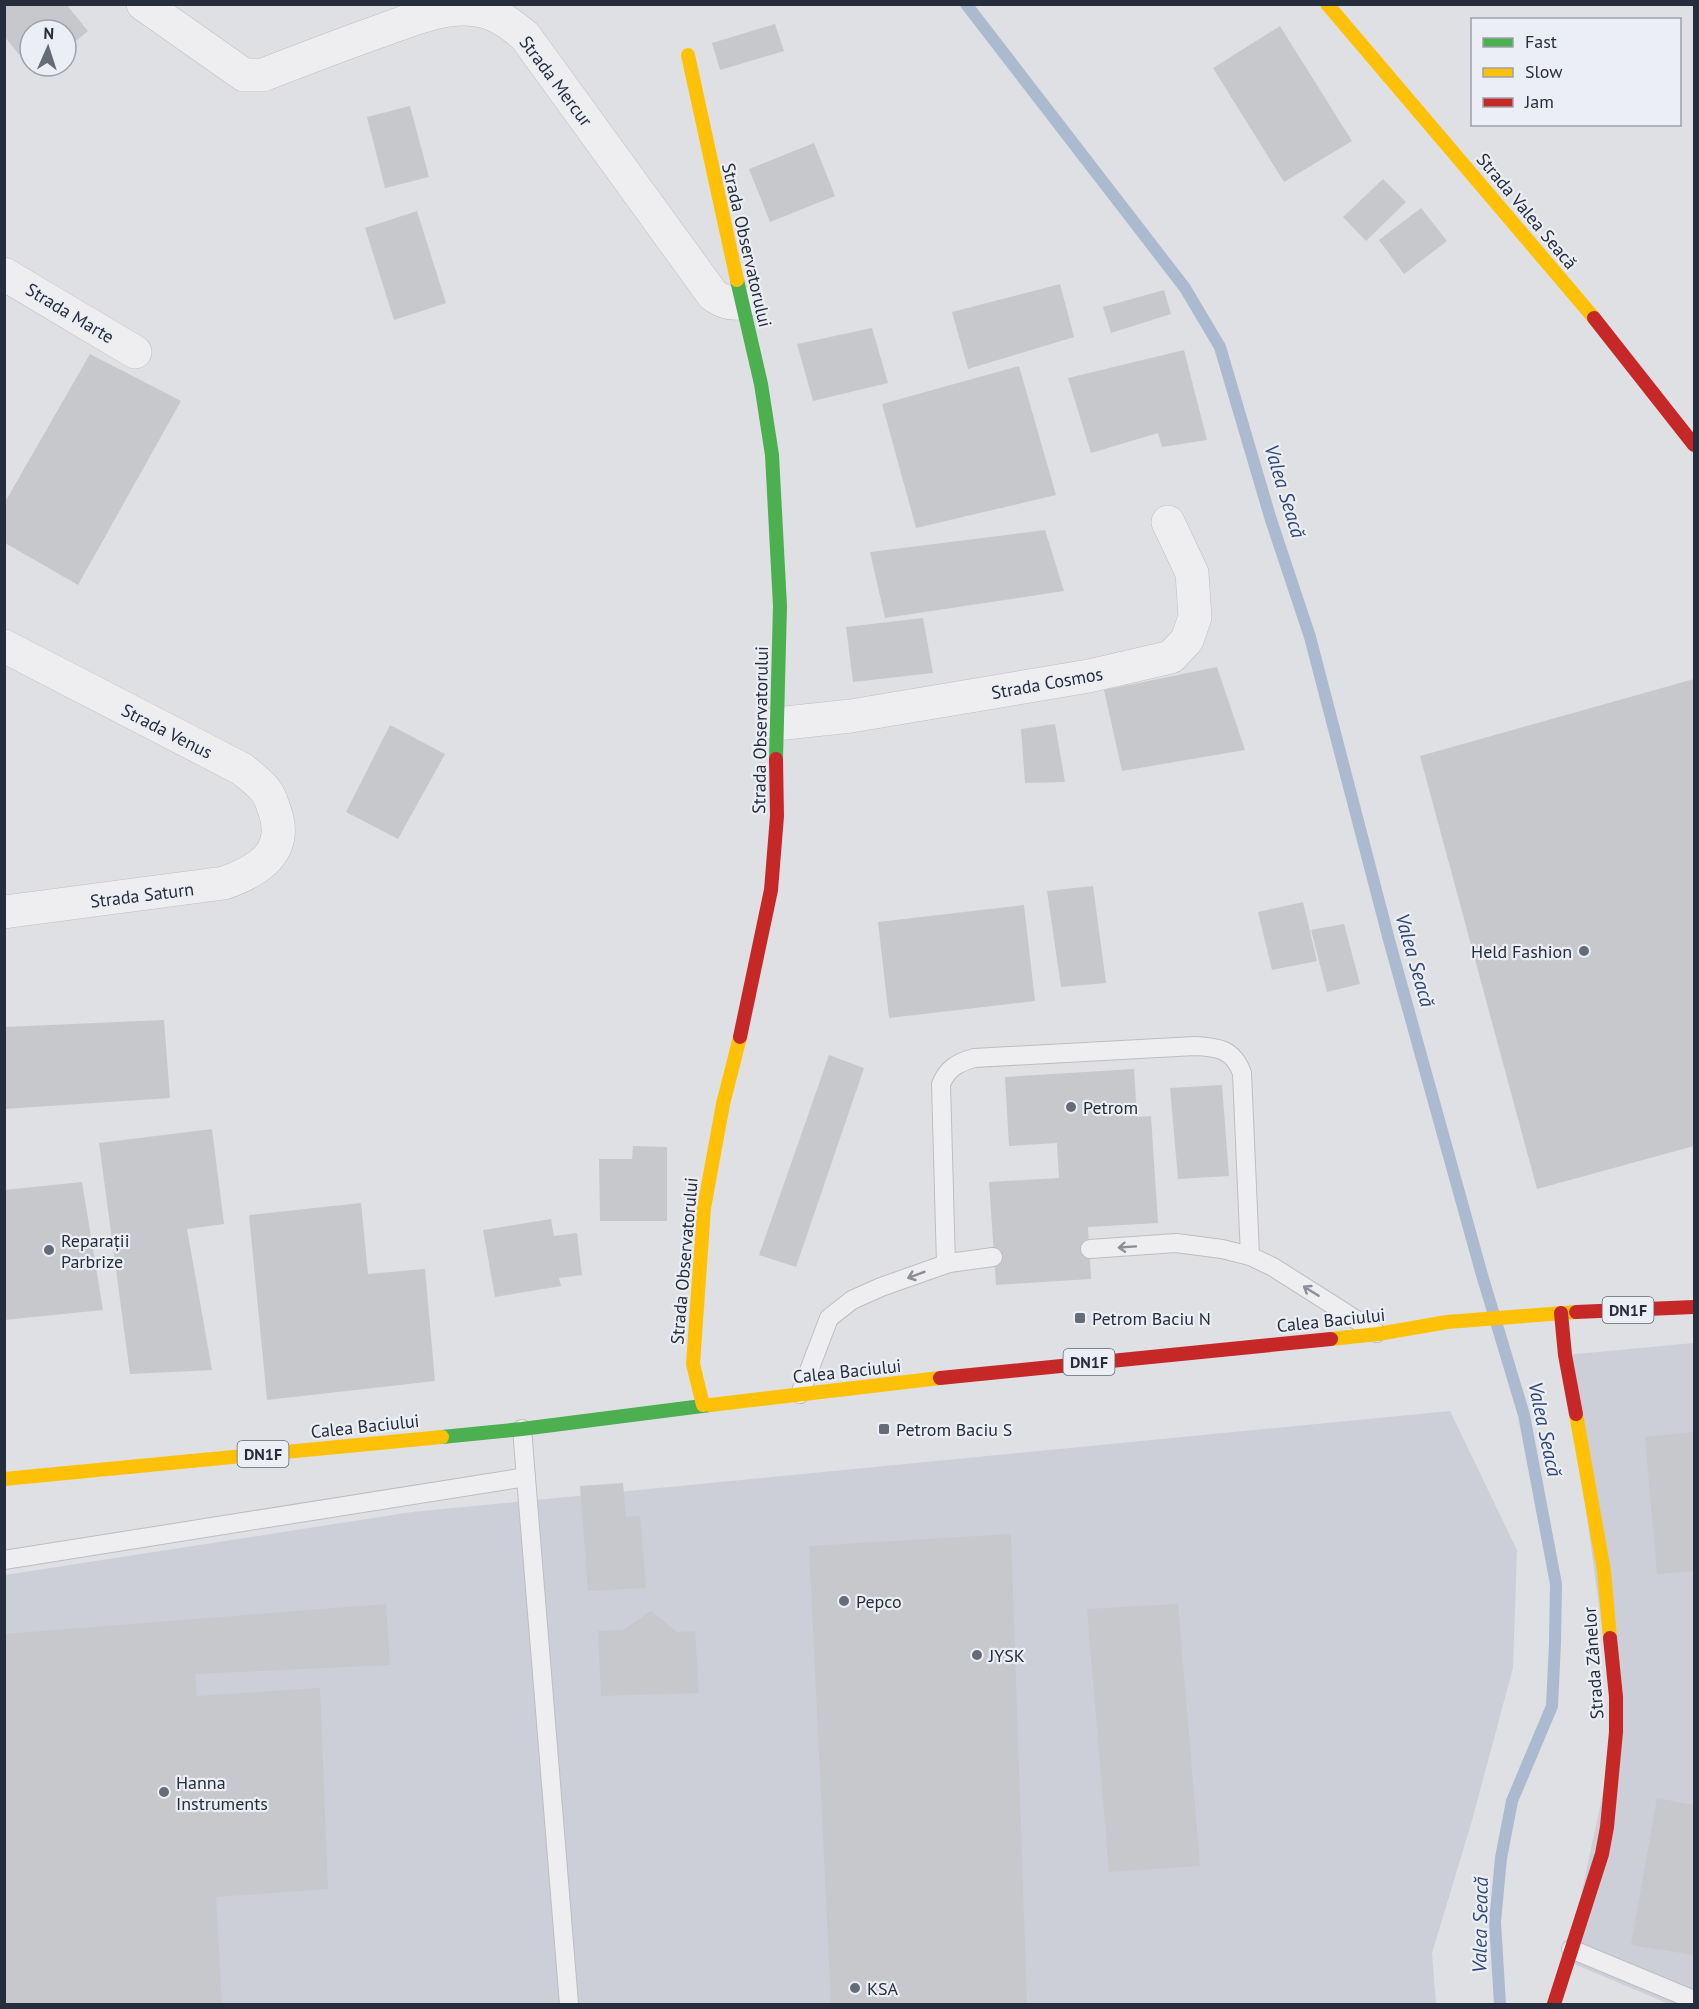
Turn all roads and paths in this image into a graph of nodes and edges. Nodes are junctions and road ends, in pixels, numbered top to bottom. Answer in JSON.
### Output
{"nodes":[{"id":1,"x":143,"y":4,"type":"edge"},
{"id":2,"x":1327,"y":4,"type":"edge"},
{"id":3,"x":497,"y":10,"type":"edge"},
{"id":4,"x":688,"y":56,"type":"dead end"},
{"id":5,"x":4,"y":274,"type":"edge"},
{"id":6,"x":742,"y":303,"type":"junction"},
{"id":7,"x":135,"y":352,"type":"dead end"},
{"id":8,"x":1695,"y":445,"type":"edge"},
{"id":9,"x":1168,"y":522,"type":"dead end"},
{"id":10,"x":4,"y":646,"type":"edge"},
{"id":11,"x":776,"y":724,"type":"junction"},
{"id":12,"x":272,"y":855,"type":"joint"},
{"id":13,"x":4,"y":912,"type":"edge"},
{"id":14,"x":1090,"y":1249,"type":"dead end"},
{"id":15,"x":1250,"y":1256,"type":"junction"},
{"id":16,"x":993,"y":1257,"type":"dead end"},
{"id":17,"x":946,"y":1264,"type":"junction"},
{"id":18,"x":1695,"y":1307,"type":"edge"},
{"id":19,"x":1561,"y":1314,"type":"junction"},
{"id":20,"x":1378,"y":1334,"type":"junction"},
{"id":21,"x":800,"y":1394,"type":"junction"},
{"id":22,"x":703,"y":1405,"type":"junction"},
{"id":23,"x":522,"y":1429,"type":"junction"},
{"id":24,"x":526,"y":1477,"type":"junction"},
{"id":25,"x":4,"y":1479,"type":"edge"},
{"id":26,"x":4,"y":1560,"type":"edge"},
{"id":27,"x":1571,"y":1949,"type":"junction"},
{"id":28,"x":1695,"y":2000,"type":"edge"},
{"id":29,"x":569,"y":2004,"type":"edge"},
{"id":30,"x":1554,"y":2004,"type":"edge"}],
"edges":[{"from":1,"to":3,"type":"street","name":"Strada Mercur"},
{"from":2,"to":8,"type":"main road","name":"Strada Valea Seacă"},
{"from":3,"to":6,"type":"street","name":"Strada Mercur"},
{"from":4,"to":6,"type":"main road","name":"Strada Observatorului"},
{"from":5,"to":7,"type":"street","name":"Strada Marte"},
{"from":6,"to":11,"type":"main road","name":"Strada Observatorului"},
{"from":9,"to":11,"type":"street","name":"Strada Cosmos"},
{"from":10,"to":12,"type":"street","name":"Strada Venus"},
{"from":11,"to":22,"type":"main road","name":"Strada Observatorului"},
{"from":12,"to":13,"type":"street","name":"Strada Saturn"},
{"from":15,"to":14,"type":"lane","one_way":true},
{"from":15,"to":17,"type":"lane"},
{"from":20,"to":15,"type":"lane","one_way":true},
{"from":16,"to":17,"type":"lane"},
{"from":17,"to":21,"type":"lane","one_way":true},
{"from":18,"to":19,"type":"main road","name":"Calea Baciului","number":"DN1F"},
{"from":19,"to":20,"type":"main road","name":"Calea Baciului","number":"DN1F"},
{"from":19,"to":27,"type":"main road","name":"Strada Zânelor"},
{"from":20,"to":21,"type":"main road","name":"Calea Baciului","number":"DN1F"},
{"from":21,"to":22,"type":"main road","name":"Calea Baciului","number":"DN1F"},
{"from":22,"to":23,"type":"main road","name":"Calea Baciului","number":"DN1F"},
{"from":23,"to":24,"type":"lane"},
{"from":23,"to":25,"type":"main road","name":"Calea Baciului","number":"DN1F"},
{"from":24,"to":26,"type":"lane"},
{"from":24,"to":29,"type":"lane"},
{"from":27,"to":28,"type":"lane"},
{"from":27,"to":30,"type":"main road","name":"Strada Zânelor"}]}
